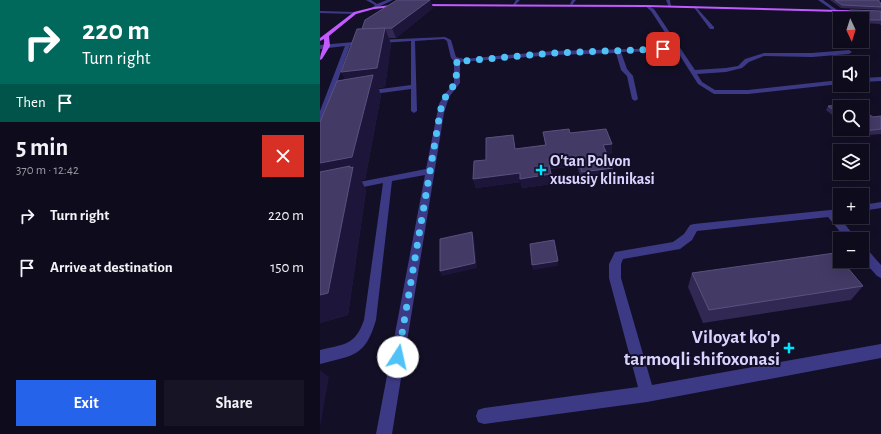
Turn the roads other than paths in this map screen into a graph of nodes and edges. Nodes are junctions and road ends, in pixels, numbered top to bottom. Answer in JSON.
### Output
{"nodes":[{"id":1,"x":368,"y":0,"type":"edge"},
{"id":2,"x":391,"y":0,"type":"edge"},
{"id":3,"x":518,"y":0,"type":"edge"},
{"id":4,"x":668,"y":0,"type":"edge"},
{"id":5,"x":820,"y":0,"type":"edge"},
{"id":6,"x":573,"y":2,"type":"edge"},
{"id":7,"x":514,"y":4,"type":"junction"},
{"id":8,"x":405,"y":5,"type":"edge"},
{"id":9,"x":412,"y":5,"type":"edge"},
{"id":10,"x":375,"y":6,"type":"junction"},
{"id":11,"x":647,"y":6,"type":"junction"},
{"id":12,"x":670,"y":6,"type":"junction"},
{"id":13,"x":694,"y":7,"type":"junction"},
{"id":14,"x":835,"y":10,"type":"junction"},
{"id":15,"x":320,"y":12,"type":"edge"},
{"id":16,"x":881,"y":12,"type":"edge"},
{"id":17,"x":355,"y":13,"type":"junction"},
{"id":18,"x":712,"y":28,"type":"dead end"},
{"id":19,"x":326,"y":34,"type":"junction"},
{"id":20,"x":320,"y":35,"type":"edge"},
{"id":21,"x":413,"y":39,"type":"junction"},
{"id":22,"x":320,"y":40,"type":"edge"},
{"id":23,"x":348,"y":44,"type":"junction"},
{"id":24,"x":327,"y":46,"type":"junction"},
{"id":25,"x":320,"y":47,"type":"edge"},
{"id":26,"x":678,"y":48,"type":"junction"},
{"id":27,"x":618,"y":51,"type":"junction"},
{"id":28,"x":849,"y":52,"type":"dead end"},
{"id":29,"x":320,"y":58,"type":"edge"},
{"id":30,"x":457,"y":60,"type":"junction"},
{"id":31,"x":693,"y":72,"type":"junction"},
{"id":32,"x":881,"y":79,"type":"edge"},
{"id":33,"x":869,"y":80,"type":"edge"},
{"id":34,"x":833,"y":83,"type":"edge"},
{"id":35,"x":413,"y":87,"type":"junction"},
{"id":36,"x":359,"y":94,"type":"edge"},
{"id":37,"x":336,"y":97,"type":"edge"},
{"id":38,"x":328,"y":98,"type":"junction"},
{"id":39,"x":635,"y":99,"type":"dead end"},
{"id":40,"x":414,"y":112,"type":"dead end"},
{"id":41,"x":320,"y":121,"type":"edge"},
{"id":42,"x":430,"y":171,"type":"junction"},
{"id":43,"x":388,"y":179,"type":"junction"},
{"id":44,"x":343,"y":188,"type":"edge"},
{"id":45,"x":881,"y":205,"type":"edge"},
{"id":46,"x":869,"y":207,"type":"edge"},
{"id":47,"x":833,"y":213,"type":"edge"},
{"id":48,"x":869,"y":259,"type":"edge"},
{"id":49,"x":881,"y":273,"type":"edge"},
{"id":50,"x":881,"y":351,"type":"edge"},
{"id":51,"x":320,"y":357,"type":"edge"},
{"id":52,"x":647,"y":394,"type":"junction"},
{"id":53,"x":484,"y":416,"type":"dead end"},
{"id":54,"x":384,"y":434,"type":"edge"}],
"edges":[{"from":1,"to":10,"type":"street"},
{"from":2,"to":10,"type":"street"},
{"from":3,"to":7,"type":"street"},
{"from":4,"to":12,"type":"street"},
{"from":5,"to":14,"type":"street"},
{"from":6,"to":7,"type":"main road"},
{"from":6,"to":11,"type":"main road"},
{"from":7,"to":9,"type":"main road"},
{"from":8,"to":10,"type":"main road"},
{"from":10,"to":17,"type":"main road"},
{"from":11,"to":12,"type":"main road"},
{"from":11,"to":26,"type":"street"},
{"from":12,"to":13,"type":"main road"},
{"from":13,"to":14,"type":"main road"},
{"from":13,"to":18,"type":"street"},
{"from":14,"to":16,"type":"main road"},
{"from":15,"to":17,"type":"street"},
{"from":17,"to":19,"type":"main road"},
{"from":19,"to":20,"type":"main road"},
{"from":19,"to":22,"type":"main road"},
{"from":19,"to":24,"type":"main road"},
{"from":21,"to":23,"type":"street"},
{"from":21,"to":30,"type":"street"},
{"from":21,"to":35,"type":"street"},
{"from":23,"to":24,"type":"street"},
{"from":23,"to":38,"type":"street"},
{"from":24,"to":25,"type":"street"},
{"from":24,"to":29,"type":"main road"},
{"from":26,"to":27,"type":"street"},
{"from":26,"to":31,"type":"street"},
{"from":27,"to":30,"type":"street"},
{"from":27,"to":39,"type":"street"},
{"from":28,"to":31,"type":"street"},
{"from":30,"to":42,"type":"street"},
{"from":31,"to":34,"type":"street"},
{"from":32,"to":33,"type":"street"},
{"from":35,"to":36,"type":"street"},
{"from":35,"to":40,"type":"street"},
{"from":37,"to":38,"type":"street"},
{"from":38,"to":41,"type":"street"},
{"from":42,"to":43,"type":"street"},
{"from":42,"to":54,"type":"street"},
{"from":43,"to":44,"type":"street"},
{"from":43,"to":51,"type":"street"},
{"from":45,"to":46,"type":"street"},
{"from":47,"to":52,"type":"street"},
{"from":48,"to":49,"type":"street"},
{"from":50,"to":52,"type":"street"},
{"from":52,"to":53,"type":"street"}]}
